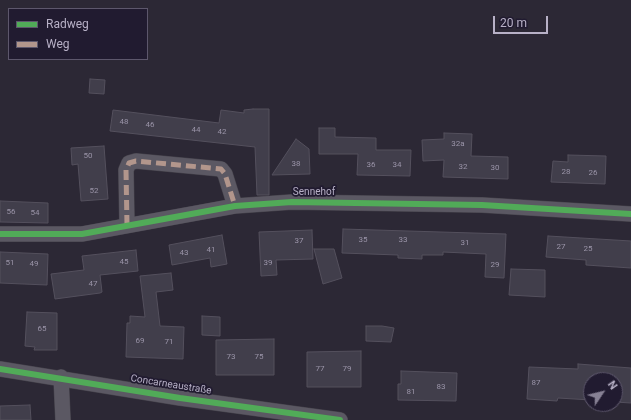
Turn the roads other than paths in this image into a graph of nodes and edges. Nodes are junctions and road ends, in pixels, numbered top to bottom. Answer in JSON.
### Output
{"nodes":[{"id":1,"x":235,"y":206,"type":"junction"},
{"id":2,"x":631,"y":214,"type":"edge"},
{"id":3,"x":127,"y":225,"type":"junction"},
{"id":4,"x":0,"y":234,"type":"edge"},
{"id":5,"x":0,"y":369,"type":"edge"},
{"id":6,"x":61,"y":378,"type":"junction"},
{"id":7,"x":63,"y":420,"type":"edge"},
{"id":8,"x":340,"y":420,"type":"edge"}],
"edges":[{"from":1,"to":2,"type":"street","name":"Sennehof"},
{"from":1,"to":3,"type":"street","name":"Sennehof"},
{"from":1,"to":3,"type":"street"},
{"from":3,"to":4,"type":"street","name":"Sennehof"},
{"from":5,"to":6,"type":"street","name":"Concarneaustraße"},
{"from":6,"to":7,"type":"street"},
{"from":6,"to":8,"type":"street","name":"Concarneaustraße"}]}
